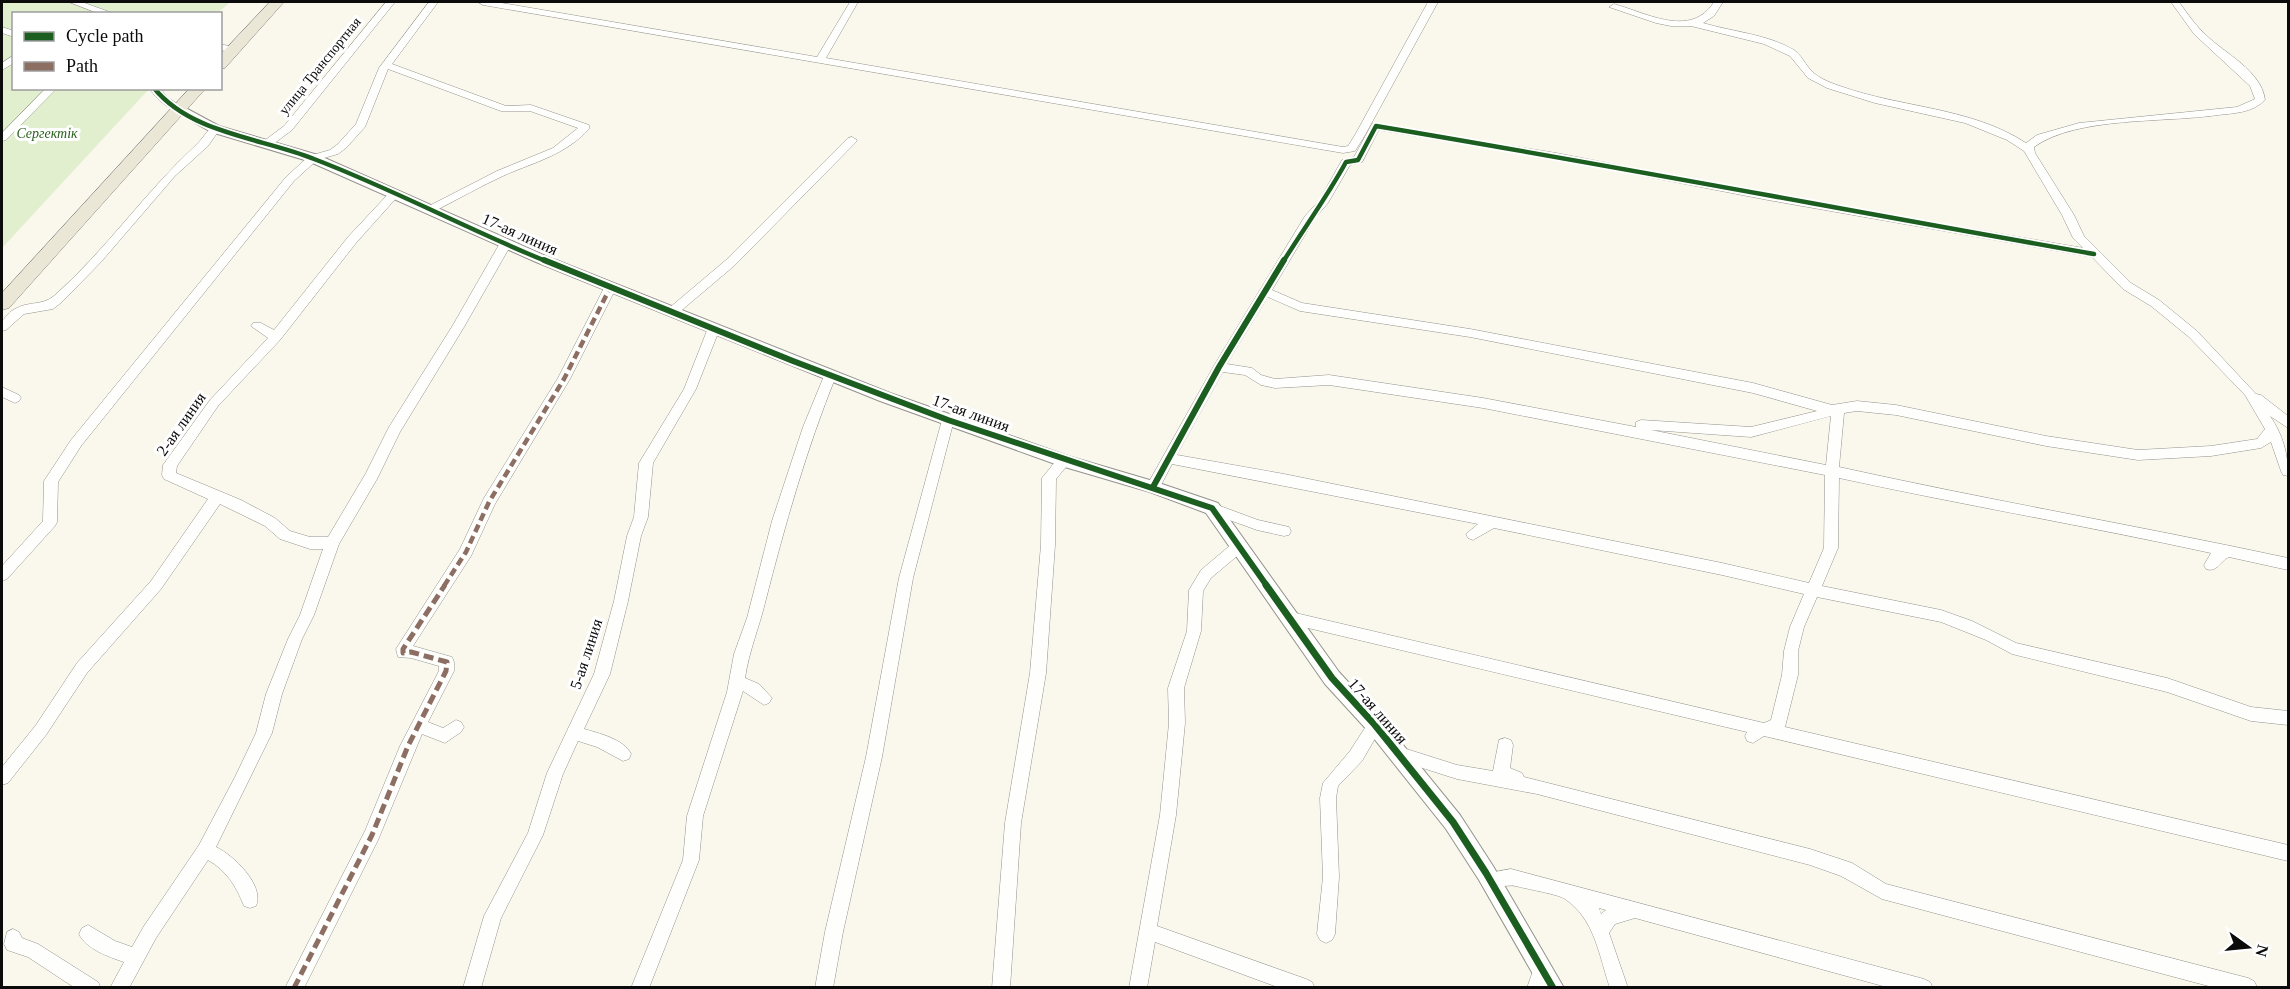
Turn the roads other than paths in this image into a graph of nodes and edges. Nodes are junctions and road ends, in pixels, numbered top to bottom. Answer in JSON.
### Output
{"nodes":[{"id":1,"x":74,"y":2,"type":"edge"},
{"id":2,"x":277,"y":2,"type":"edge"},
{"id":3,"x":390,"y":2,"type":"edge"},
{"id":4,"x":433,"y":2,"type":"edge"},
{"id":5,"x":483,"y":2,"type":"edge"},
{"id":6,"x":854,"y":2,"type":"edge"},
{"id":7,"x":1433,"y":2,"type":"edge"},
{"id":8,"x":1718,"y":2,"type":"edge"},
{"id":9,"x":2175,"y":2,"type":"edge"},
{"id":10,"x":1614,"y":7,"type":"dead end"},
{"id":11,"x":105,"y":12,"type":"edge"},
{"id":12,"x":1694,"y":24,"type":"junction"},
{"id":13,"x":227,"y":49,"type":"edge"},
{"id":14,"x":819,"y":61,"type":"junction"},
{"id":15,"x":386,"y":66,"type":"junction"},
{"id":16,"x":49,"y":90,"type":"edge"},
{"id":17,"x":156,"y":90,"type":"edge"},
{"id":18,"x":197,"y":90,"type":"edge"},
{"id":19,"x":180,"y":110,"type":"junction"},
{"id":20,"x":215,"y":129,"type":"junction"},
{"id":21,"x":2,"y":138,"type":"edge"},
{"id":22,"x":852,"y":140,"type":"dead end"},
{"id":23,"x":268,"y":143,"type":"junction"},
{"id":24,"x":2030,"y":150,"type":"junction"},
{"id":25,"x":313,"y":158,"type":"junction"},
{"id":26,"x":395,"y":193,"type":"junction"},
{"id":27,"x":431,"y":209,"type":"junction"},
{"id":28,"x":506,"y":243,"type":"junction"},
{"id":29,"x":2094,"y":254,"type":"junction"},
{"id":30,"x":611,"y":286,"type":"junction"},
{"id":31,"x":1265,"y":291,"type":"junction"},
{"id":32,"x":2,"y":304,"type":"edge"},
{"id":33,"x":672,"y":312,"type":"junction"},
{"id":34,"x":257,"y":326,"type":"dead end"},
{"id":35,"x":2,"y":327,"type":"edge"},
{"id":36,"x":714,"y":328,"type":"junction"},
{"id":37,"x":276,"y":337,"type":"junction"},
{"id":38,"x":1219,"y":367,"type":"junction"},
{"id":39,"x":830,"y":376,"type":"junction"},
{"id":40,"x":2,"y":392,"type":"edge"},
{"id":41,"x":2249,"y":392,"type":"junction"},
{"id":42,"x":15,"y":398,"type":"dead end"},
{"id":43,"x":1838,"y":410,"type":"junction"},
{"id":44,"x":948,"y":420,"type":"junction"},
{"id":45,"x":2289,"y":423,"type":"edge"},
{"id":46,"x":1603,"y":425,"type":"junction"},
{"id":47,"x":2272,"y":429,"type":"junction"},
{"id":48,"x":1169,"y":458,"type":"junction"},
{"id":49,"x":1064,"y":461,"type":"junction"},
{"id":50,"x":1832,"y":471,"type":"junction"},
{"id":51,"x":2289,"y":471,"type":"edge"},
{"id":52,"x":1154,"y":487,"type":"junction"},
{"id":53,"x":217,"y":497,"type":"junction"},
{"id":54,"x":1212,"y":508,"type":"junction"},
{"id":55,"x":1492,"y":522,"type":"junction"},
{"id":56,"x":1284,"y":531,"type":"dead end"},
{"id":57,"x":1473,"y":534,"type":"dead end"},
{"id":58,"x":332,"y":543,"type":"junction"},
{"id":59,"x":1238,"y":547,"type":"junction"},
{"id":60,"x":2227,"y":552,"type":"junction"},
{"id":61,"x":2289,"y":564,"type":"edge"},
{"id":62,"x":2211,"y":565,"type":"dead end"},
{"id":63,"x":2,"y":575,"type":"edge"},
{"id":64,"x":1814,"y":590,"type":"junction"},
{"id":65,"x":1287,"y":617,"type":"junction"},
{"id":66,"x":737,"y":681,"type":"junction"},
{"id":67,"x":764,"y":698,"type":"dead end"},
{"id":68,"x":2289,"y":718,"type":"edge"},
{"id":69,"x":419,"y":724,"type":"junction"},
{"id":70,"x":1375,"y":725,"type":"junction"},
{"id":71,"x":456,"y":727,"type":"dead end"},
{"id":72,"x":1768,"y":729,"type":"junction"},
{"id":73,"x":574,"y":733,"type":"junction"},
{"id":74,"x":1753,"y":736,"type":"dead end"},
{"id":75,"x":1505,"y":745,"type":"dead end"},
{"id":76,"x":1397,"y":753,"type":"junction"},
{"id":77,"x":623,"y":754,"type":"dead end"},
{"id":78,"x":2,"y":778,"type":"edge"},
{"id":79,"x":1537,"y":788,"type":"junction"},
{"id":80,"x":205,"y":852,"type":"junction"},
{"id":81,"x":2289,"y":853,"type":"edge"},
{"id":82,"x":1490,"y":880,"type":"junction"},
{"id":83,"x":1568,"y":892,"type":"junction"},
{"id":84,"x":250,"y":900,"type":"dead end"},
{"id":85,"x":1634,"y":910,"type":"junction"},
{"id":86,"x":1147,"y":931,"type":"junction"},
{"id":87,"x":1600,"y":932,"type":"junction"},
{"id":88,"x":1326,"y":933,"type":"dead end"},
{"id":89,"x":88,"y":934,"type":"dead end"},
{"id":90,"x":13,"y":938,"type":"dead end"},
{"id":91,"x":135,"y":956,"type":"junction"},
{"id":92,"x":1542,"y":968,"type":"junction"},
{"id":93,"x":1618,"y":985,"type":"dead end"},
{"id":94,"x":92,"y":987,"type":"edge"},
{"id":95,"x":119,"y":987,"type":"edge"},
{"id":96,"x":294,"y":987,"type":"edge"},
{"id":97,"x":472,"y":987,"type":"edge"},
{"id":98,"x":640,"y":987,"type":"edge"},
{"id":99,"x":824,"y":987,"type":"edge"},
{"id":100,"x":1001,"y":987,"type":"edge"},
{"id":101,"x":1138,"y":987,"type":"edge"},
{"id":102,"x":1306,"y":987,"type":"edge"},
{"id":103,"x":1536,"y":987,"type":"edge"},
{"id":104,"x":1553,"y":987,"type":"edge"},
{"id":105,"x":1924,"y":987,"type":"edge"},
{"id":106,"x":2248,"y":987,"type":"edge"}],
"edges":[{"from":1,"to":11,"type":"street"},
{"from":2,"to":13,"type":"main road"},
{"from":3,"to":23,"type":"street","name":"улица Транспортная"},
{"from":4,"to":15,"type":"street"},
{"from":5,"to":14,"type":"street"},
{"from":6,"to":14,"type":"street"},
{"from":7,"to":14,"type":"street"},
{"from":8,"to":12,"type":"street"},
{"from":9,"to":24,"type":"street"},
{"from":10,"to":12,"type":"street"},
{"from":12,"to":24,"type":"street"},
{"from":15,"to":25,"type":"street"},
{"from":15,"to":27,"type":"street"},
{"from":16,"to":21,"type":"street"},
{"from":17,"to":19,"type":"street"},
{"from":18,"to":19,"type":"main road"},
{"from":19,"to":20,"type":"street","name":"17-ая линия"},
{"from":19,"to":32,"type":"main road"},
{"from":20,"to":23,"type":"street","name":"17-ая линия"},
{"from":20,"to":35,"type":"street"},
{"from":22,"to":33,"type":"street"},
{"from":23,"to":25,"type":"street","name":"17-ая линия"},
{"from":24,"to":29,"type":"street"},
{"from":25,"to":26,"type":"street","name":"17-ая линия"},
{"from":25,"to":63,"type":"street"},
{"from":26,"to":27,"type":"street","name":"17-ая линия"},
{"from":26,"to":37,"type":"street","name":"2-ая линия"},
{"from":27,"to":28,"type":"street","name":"17-ая линия"},
{"from":28,"to":30,"type":"street","name":"17-ая линия"},
{"from":28,"to":58,"type":"street"},
{"from":29,"to":31,"type":"street"},
{"from":29,"to":41,"type":"street"},
{"from":30,"to":33,"type":"street","name":"17-ая линия"},
{"from":30,"to":69,"type":"street"},
{"from":31,"to":38,"type":"street"},
{"from":31,"to":43,"type":"street"},
{"from":33,"to":36,"type":"street","name":"17-ая линия"},
{"from":34,"to":37,"type":"street"},
{"from":36,"to":39,"type":"street","name":"17-ая линия"},
{"from":36,"to":73,"type":"street","name":"5-ая линия"},
{"from":37,"to":53,"type":"street","name":"2-ая линия"},
{"from":38,"to":46,"type":"street"},
{"from":38,"to":48,"type":"street"},
{"from":39,"to":44,"type":"street","name":"17-ая линия"},
{"from":39,"to":66,"type":"street"},
{"from":40,"to":42,"type":"street"},
{"from":41,"to":45,"type":"street"},
{"from":41,"to":47,"type":"street"},
{"from":43,"to":46,"type":"street"},
{"from":43,"to":47,"type":"street"},
{"from":43,"to":50,"type":"street"},
{"from":44,"to":49,"type":"street","name":"17-ая линия"},
{"from":44,"to":99,"type":"street"},
{"from":46,"to":50,"type":"street"},
{"from":47,"to":51,"type":"street"},
{"from":48,"to":52,"type":"street"},
{"from":48,"to":55,"type":"street"},
{"from":49,"to":52,"type":"street","name":"17-ая линия"},
{"from":49,"to":100,"type":"street"},
{"from":50,"to":60,"type":"street"},
{"from":50,"to":64,"type":"street"},
{"from":52,"to":54,"type":"street","name":"17-ая линия"},
{"from":53,"to":58,"type":"street"},
{"from":53,"to":78,"type":"street"},
{"from":54,"to":56,"type":"street"},
{"from":54,"to":59,"type":"street","name":"17-ая линия"},
{"from":55,"to":57,"type":"street"},
{"from":55,"to":64,"type":"street"},
{"from":58,"to":80,"type":"street"},
{"from":59,"to":65,"type":"street","name":"17-ая линия"},
{"from":59,"to":86,"type":"street"},
{"from":60,"to":61,"type":"street"},
{"from":60,"to":62,"type":"street"},
{"from":64,"to":68,"type":"street"},
{"from":64,"to":72,"type":"street"},
{"from":65,"to":70,"type":"street","name":"17-ая линия"},
{"from":65,"to":72,"type":"street"},
{"from":66,"to":67,"type":"street"},
{"from":66,"to":98,"type":"street"},
{"from":69,"to":71,"type":"street"},
{"from":69,"to":96,"type":"street"},
{"from":70,"to":76,"type":"street","name":"17-ая линия"},
{"from":70,"to":88,"type":"street"},
{"from":72,"to":74,"type":"street"},
{"from":72,"to":81,"type":"street"},
{"from":73,"to":77,"type":"street"},
{"from":73,"to":97,"type":"street","name":"5-ая линия"},
{"from":75,"to":79,"type":"street"},
{"from":76,"to":79,"type":"street"},
{"from":76,"to":82,"type":"street","name":"17-ая линия"},
{"from":79,"to":106,"type":"street"},
{"from":80,"to":84,"type":"street"},
{"from":80,"to":91,"type":"street"},
{"from":82,"to":83,"type":"street"},
{"from":82,"to":92,"type":"street","name":"17-ая линия"},
{"from":83,"to":85,"type":"street"},
{"from":83,"to":87,"type":"street"},
{"from":85,"to":87,"type":"street"},
{"from":85,"to":105,"type":"street"},
{"from":86,"to":101,"type":"street"},
{"from":86,"to":102,"type":"street"},
{"from":87,"to":93,"type":"street"},
{"from":89,"to":91,"type":"street"},
{"from":90,"to":94,"type":"street"},
{"from":91,"to":95,"type":"street"},
{"from":92,"to":103,"type":"street"},
{"from":92,"to":104,"type":"street","name":"17-ая линия"}]}
